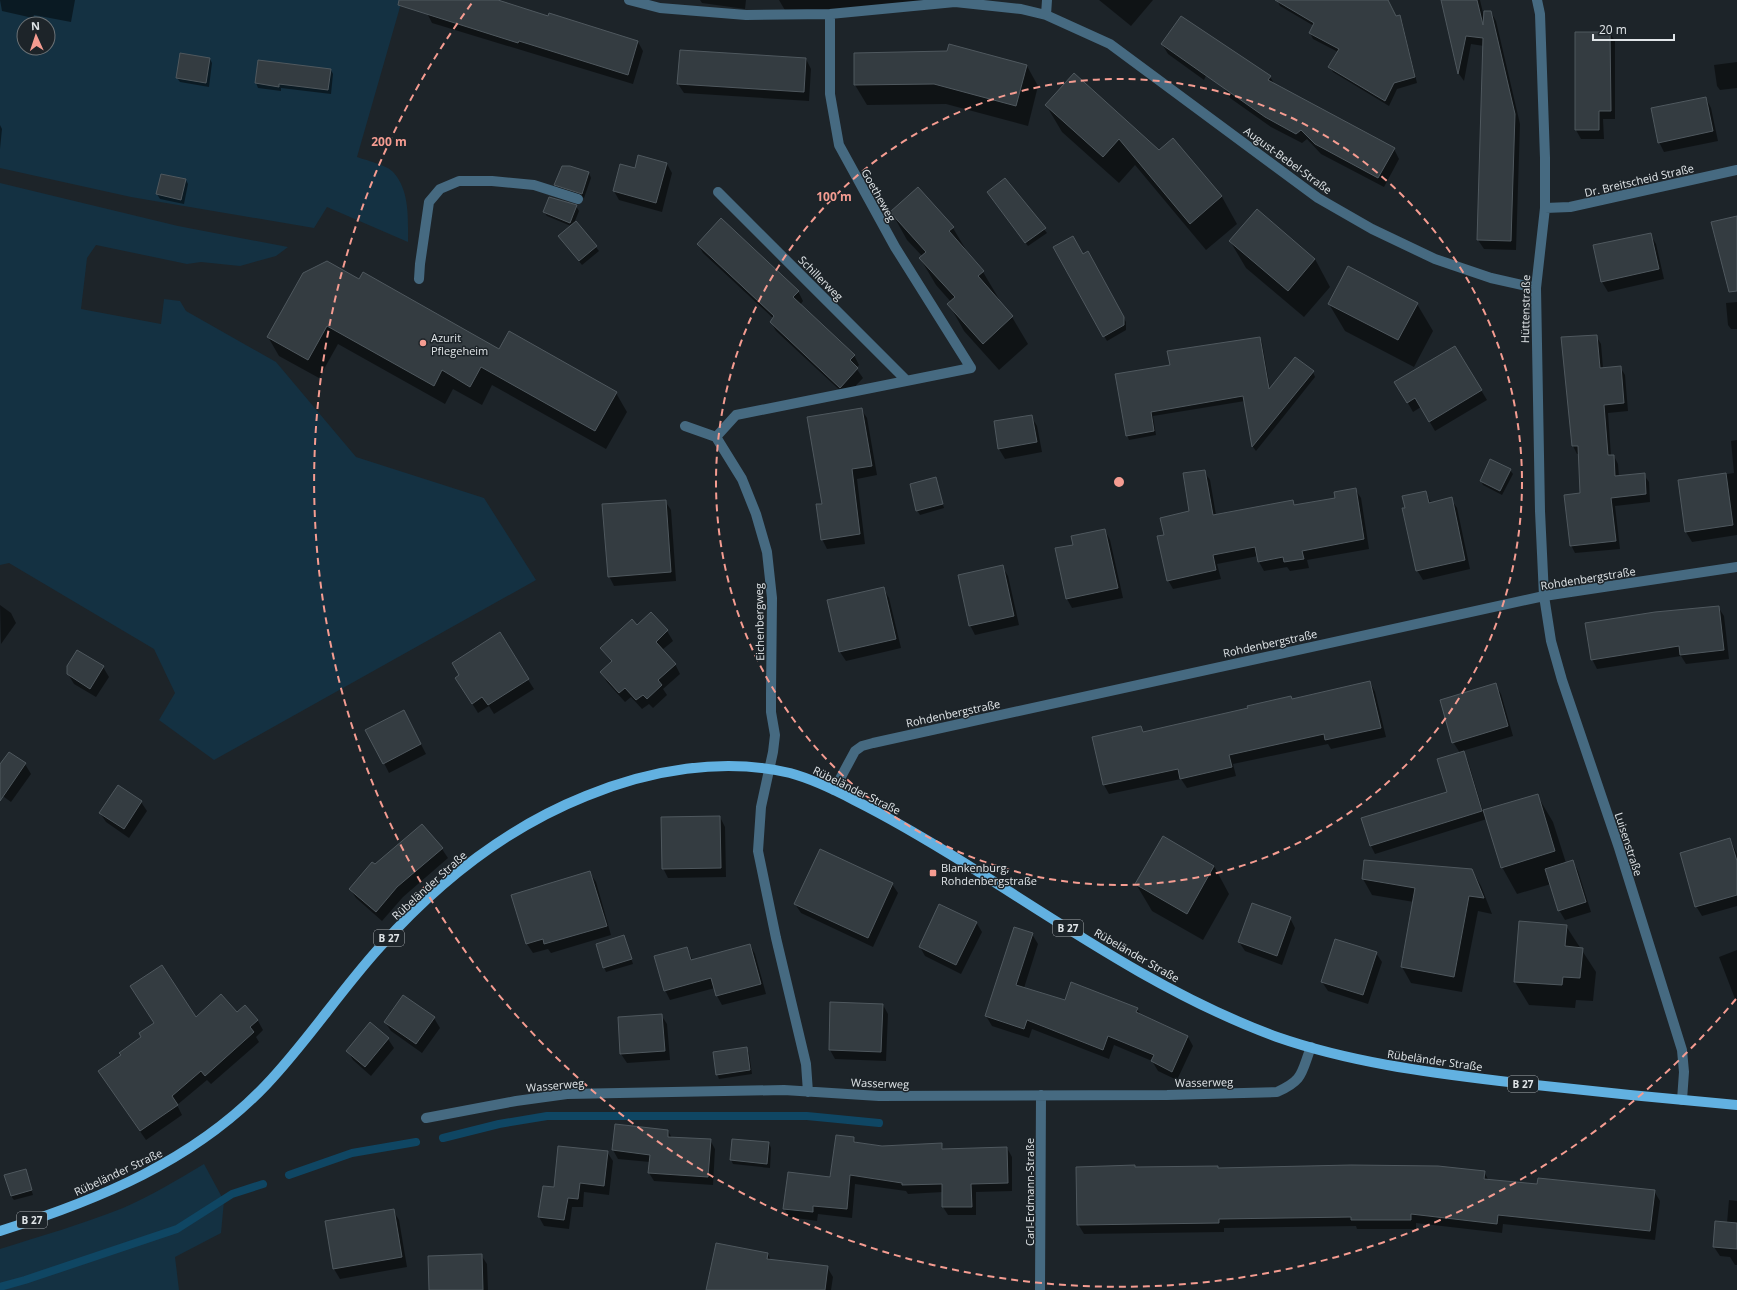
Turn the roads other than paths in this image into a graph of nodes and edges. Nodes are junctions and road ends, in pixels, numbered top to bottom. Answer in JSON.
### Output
{"nodes":[{"id":1,"x":629,"y":0,"type":"edge"},
{"id":2,"x":1047,"y":0,"type":"edge"},
{"id":3,"x":1537,"y":0,"type":"edge"},
{"id":4,"x":830,"y":14,"type":"junction"},
{"id":5,"x":1046,"y":15,"type":"junction"},
{"id":6,"x":1737,"y":170,"type":"edge"},
{"id":7,"x":718,"y":192,"type":"dead end"},
{"id":8,"x":578,"y":199,"type":"dead end"},
{"id":9,"x":1545,"y":208,"type":"junction"},
{"id":10,"x":419,"y":279,"type":"dead end"},
{"id":11,"x":1536,"y":288,"type":"junction"},
{"id":12,"x":907,"y":381,"type":"junction"},
{"id":13,"x":685,"y":426,"type":"dead end"},
{"id":14,"x":716,"y":437,"type":"junction"},
{"id":15,"x":1737,"y":568,"type":"edge"},
{"id":16,"x":1544,"y":596,"type":"junction"},
{"id":17,"x":769,"y":769,"type":"junction"},
{"id":18,"x":834,"y":790,"type":"junction"},
{"id":19,"x":1311,"y":1047,"type":"junction"},
{"id":20,"x":808,"y":1092,"type":"junction"},
{"id":21,"x":1041,"y":1095,"type":"junction"},
{"id":22,"x":1682,"y":1100,"type":"junction"},
{"id":23,"x":1737,"y":1105,"type":"edge"},
{"id":24,"x":426,"y":1118,"type":"dead end"},
{"id":25,"x":0,"y":1231,"type":"edge"},
{"id":26,"x":1040,"y":1290,"type":"edge"}],
"edges":[{"from":1,"to":4,"type":"street","name":"August-Bebel-Straße"},
{"from":2,"to":5,"type":"street"},
{"from":3,"to":9,"type":"street","name":"Hüttenstraße"},
{"from":4,"to":5,"type":"street","name":"August-Bebel-Straße"},
{"from":4,"to":12,"type":"street","name":"Goetheweg"},
{"from":5,"to":11,"type":"street","name":"August-Bebel-Straße"},
{"from":6,"to":9,"type":"street","name":"Dr. Breitscheid Straße"},
{"from":7,"to":12,"type":"street","name":"Schillerweg"},
{"from":8,"to":10,"type":"street"},
{"from":9,"to":11,"type":"street","name":"Hüttenstraße"},
{"from":11,"to":16,"type":"street","name":"Hüttenstraße"},
{"from":12,"to":14,"type":"street"},
{"from":13,"to":14,"type":"street"},
{"from":14,"to":17,"type":"street","name":"Eichenbergweg"},
{"from":15,"to":16,"type":"street","name":"Rohdenbergstraße"},
{"from":16,"to":18,"type":"street","name":"Rohdenbergstraße"},
{"from":16,"to":22,"type":"street","name":"Luisenstraße"},
{"from":17,"to":18,"type":"main road","name":"Rübeländer Straße","number":"B 27"},
{"from":17,"to":20,"type":"street","name":"Eichenbergweg"},
{"from":17,"to":25,"type":"main road","name":"Rübeländer Straße","number":"B 27"},
{"from":18,"to":19,"type":"main road","name":"Rübeländer Straße","number":"B 27"},
{"from":19,"to":21,"type":"street","name":"Wasserweg"},
{"from":19,"to":22,"type":"main road","name":"Rübeländer Straße","number":"B 27"},
{"from":20,"to":21,"type":"street","name":"Wasserweg"},
{"from":20,"to":24,"type":"street","name":"Wasserweg"},
{"from":21,"to":26,"type":"street","name":"Carl-Erdmann-Straße"},
{"from":22,"to":23,"type":"main road","name":"Rübeländer Straße","number":"B 27"}]}
